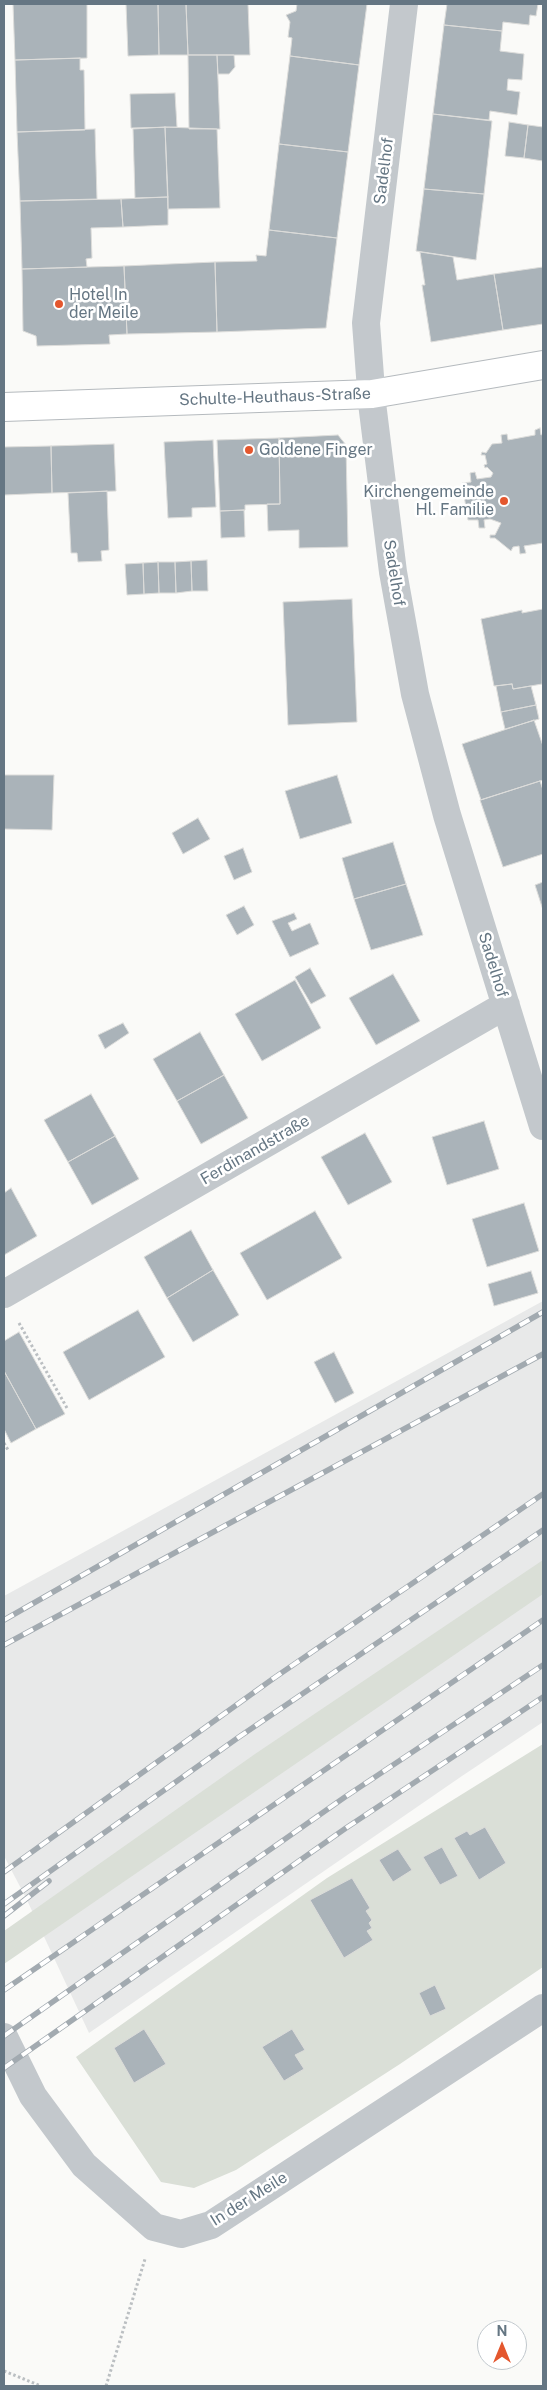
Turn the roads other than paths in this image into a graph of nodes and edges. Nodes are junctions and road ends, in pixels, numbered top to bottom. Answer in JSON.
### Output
{"nodes":[{"id":1,"x":404,"y":4,"type":"edge"},
{"id":2,"x":543,"y":365,"type":"edge"},
{"id":3,"x":372,"y":394,"type":"junction"},
{"id":4,"x":4,"y":407,"type":"edge"},
{"id":5,"x":506,"y":1005,"type":"junction"},
{"id":6,"x":543,"y":1126,"type":"edge"},
{"id":7,"x":4,"y":1294,"type":"edge"},
{"id":8,"x":543,"y":2008,"type":"edge"},
{"id":9,"x":4,"y":2037,"type":"edge"}],
"edges":[{"from":1,"to":3,"type":"street","name":"Sadelhof"},
{"from":2,"to":3,"type":"main road","name":"Schulte-Heuthaus-Straße"},
{"from":3,"to":4,"type":"main road","name":"Schulte-Heuthaus-Straße"},
{"from":3,"to":5,"type":"street","name":"Sadelhof"},
{"from":5,"to":6,"type":"street","name":"Sadelhof"},
{"from":5,"to":7,"type":"street","name":"Ferdinandstraße"},
{"from":8,"to":9,"type":"street","name":"In der Meile"}]}
